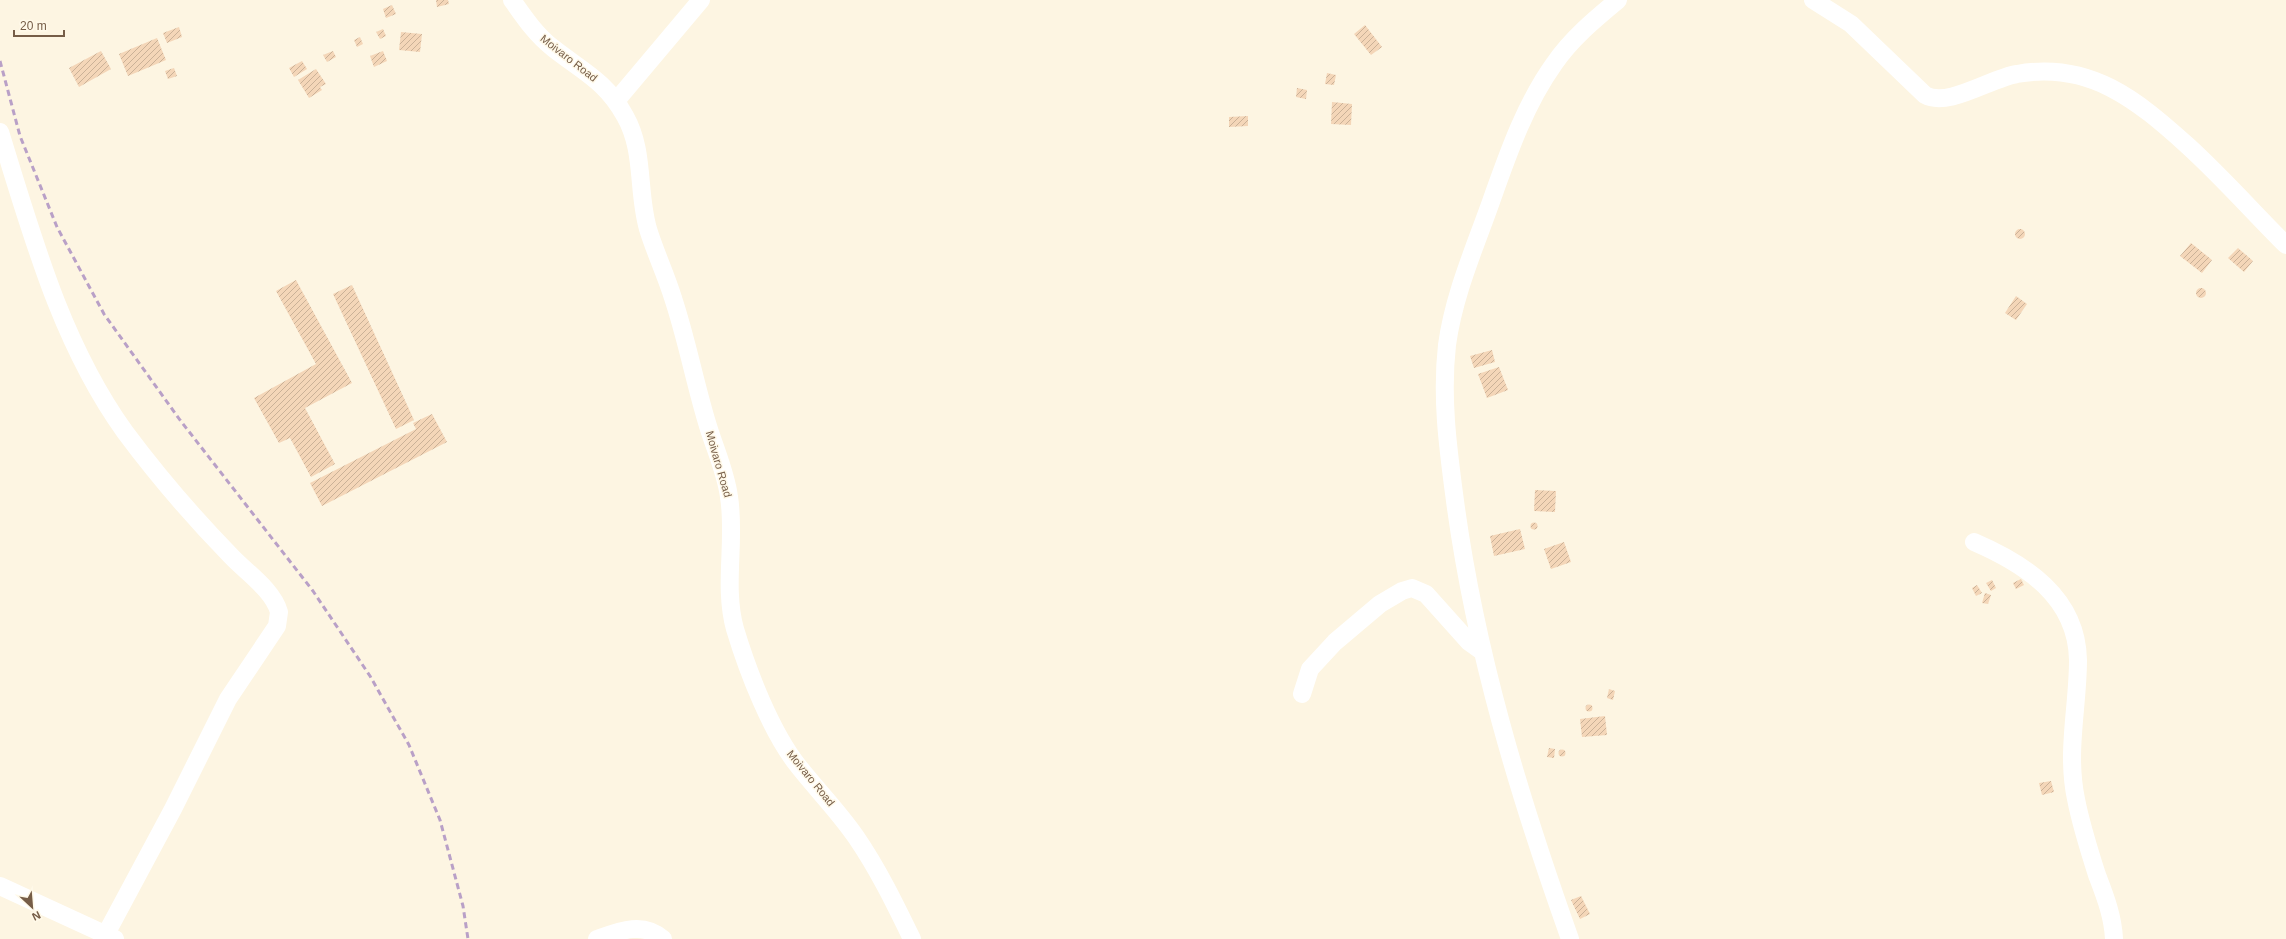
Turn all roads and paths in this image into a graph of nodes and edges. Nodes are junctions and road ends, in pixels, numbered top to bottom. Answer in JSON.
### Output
{"nodes":[{"id":1,"x":512,"y":0,"type":"edge"},
{"id":2,"x":701,"y":0,"type":"edge"},
{"id":3,"x":1618,"y":0,"type":"edge"},
{"id":4,"x":1813,"y":0,"type":"edge"},
{"id":5,"x":616,"y":101,"type":"junction"},
{"id":6,"x":0,"y":132,"type":"edge"},
{"id":7,"x":2286,"y":245,"type":"edge"},
{"id":8,"x":1974,"y":542,"type":"dead end"},
{"id":9,"x":1483,"y":652,"type":"junction"},
{"id":10,"x":1302,"y":694,"type":"dead end"},
{"id":11,"x":0,"y":886,"type":"edge"},
{"id":12,"x":110,"y":937,"type":"edge"},
{"id":13,"x":597,"y":939,"type":"edge"},
{"id":14,"x":663,"y":939,"type":"edge"},
{"id":15,"x":912,"y":939,"type":"edge"},
{"id":16,"x":1570,"y":939,"type":"edge"},
{"id":17,"x":2114,"y":939,"type":"edge"}],
"edges":[{"from":1,"to":5,"type":"street","name":"Moivaro Road"},
{"from":2,"to":5,"type":"street"},
{"from":3,"to":9,"type":"street"},
{"from":4,"to":7,"type":"street"},
{"from":5,"to":15,"type":"street","name":"Moivaro Road"},
{"from":6,"to":12,"type":"street"},
{"from":8,"to":17,"type":"street"},
{"from":9,"to":10,"type":"street"},
{"from":9,"to":16,"type":"street"},
{"from":11,"to":12,"type":"street"},
{"from":13,"to":14,"type":"street"}]}
